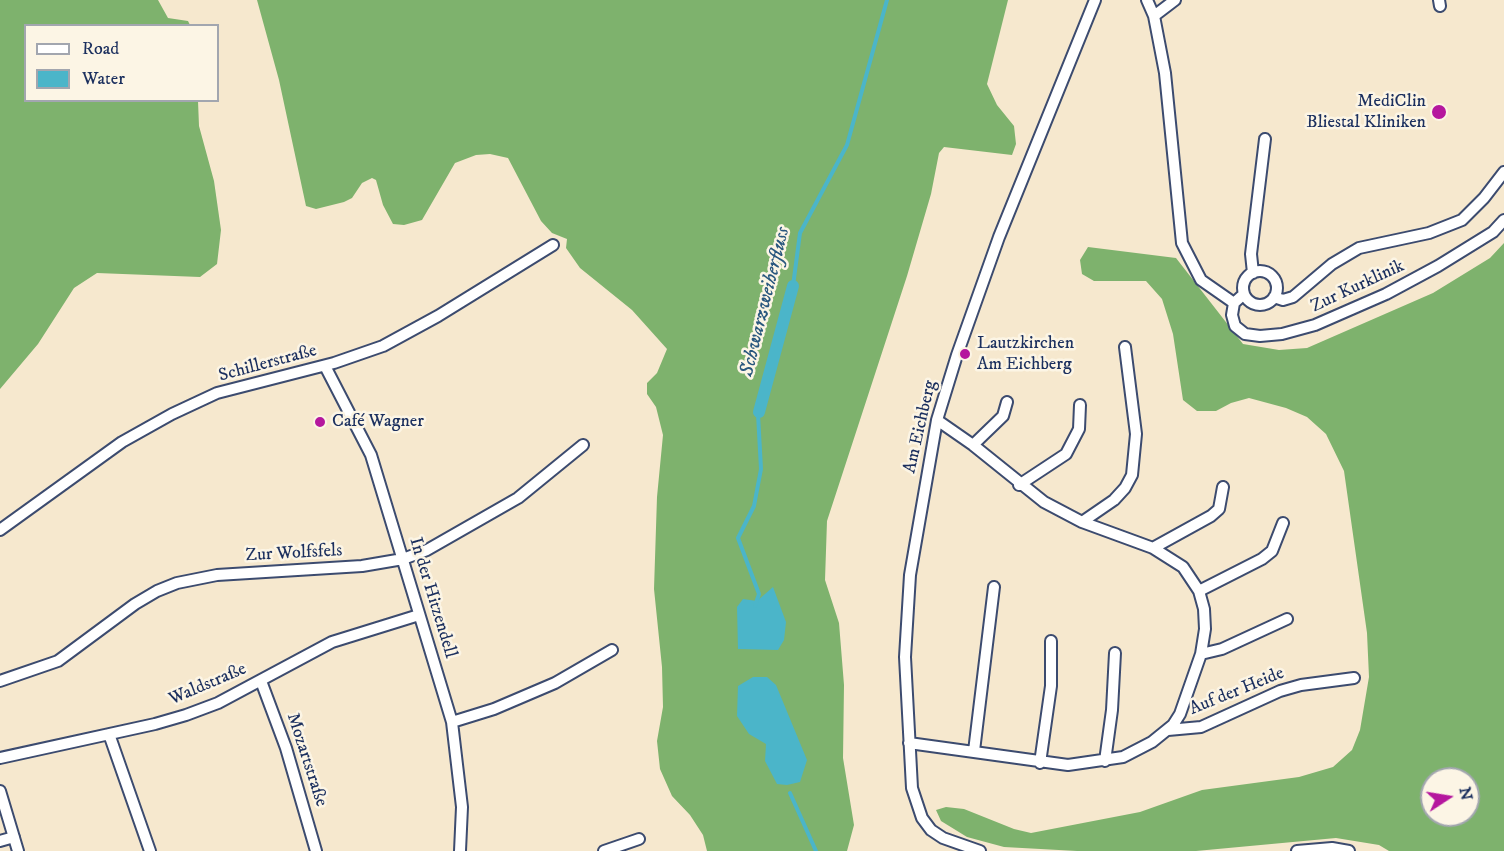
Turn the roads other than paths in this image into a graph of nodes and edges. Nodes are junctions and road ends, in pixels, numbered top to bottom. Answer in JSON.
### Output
{"nodes":[{"id":1,"x":1095,"y":0,"type":"edge"},
{"id":2,"x":1147,"y":0,"type":"edge"},
{"id":3,"x":1175,"y":0,"type":"edge"},
{"id":4,"x":1154,"y":16,"type":"junction"},
{"id":5,"x":1265,"y":139,"type":"dead end"},
{"id":6,"x":1504,"y":172,"type":"edge"},
{"id":7,"x":1504,"y":220,"type":"edge"},
{"id":8,"x":553,"y":246,"type":"dead end"},
{"id":9,"x":1252,"y":273,"type":"junction"},
{"id":10,"x":1244,"y":294,"type":"junction"},
{"id":11,"x":1274,"y":297,"type":"junction"},
{"id":12,"x":1234,"y":303,"type":"junction"},
{"id":13,"x":1125,"y":347,"type":"dead end"},
{"id":14,"x":325,"y":366,"type":"junction"},
{"id":15,"x":1007,"y":402,"type":"dead end"},
{"id":16,"x":1080,"y":405,"type":"dead end"},
{"id":17,"x":937,"y":420,"type":"junction"},
{"id":18,"x":584,"y":445,"type":"dead end"},
{"id":19,"x":973,"y":445,"type":"junction"},
{"id":20,"x":1019,"y":485,"type":"junction"},
{"id":21,"x":1223,"y":487,"type":"dead end"},
{"id":22,"x":1082,"y":522,"type":"junction"},
{"id":23,"x":1283,"y":523,"type":"dead end"},
{"id":24,"x":0,"y":530,"type":"edge"},
{"id":25,"x":1153,"y":548,"type":"junction"},
{"id":26,"x":403,"y":560,"type":"junction"},
{"id":27,"x":994,"y":587,"type":"dead end"},
{"id":28,"x":1199,"y":591,"type":"junction"},
{"id":29,"x":419,"y":615,"type":"junction"},
{"id":30,"x":1287,"y":619,"type":"dead end"},
{"id":31,"x":1051,"y":641,"type":"dead end"},
{"id":32,"x":612,"y":650,"type":"dead end"},
{"id":33,"x":1115,"y":653,"type":"dead end"},
{"id":34,"x":1201,"y":654,"type":"junction"},
{"id":35,"x":1354,"y":678,"type":"dead end"},
{"id":36,"x":0,"y":681,"type":"edge"},
{"id":37,"x":261,"y":681,"type":"junction"},
{"id":38,"x":452,"y":722,"type":"junction"},
{"id":39,"x":1168,"y":730,"type":"junction"},
{"id":40,"x":109,"y":734,"type":"junction"},
{"id":41,"x":909,"y":743,"type":"junction"},
{"id":42,"x":974,"y":751,"type":"junction"},
{"id":43,"x":0,"y":758,"type":"edge"},
{"id":44,"x":1105,"y":762,"type":"junction"},
{"id":45,"x":1040,"y":763,"type":"junction"},
{"id":46,"x":0,"y":791,"type":"edge"},
{"id":47,"x":14,"y":837,"type":"junction"},
{"id":48,"x":639,"y":839,"type":"dead end"},
{"id":49,"x":0,"y":841,"type":"edge"},
{"id":50,"x":18,"y":851,"type":"edge"},
{"id":51,"x":150,"y":851,"type":"edge"},
{"id":52,"x":316,"y":851,"type":"edge"},
{"id":53,"x":460,"y":851,"type":"edge"},
{"id":54,"x":604,"y":851,"type":"edge"},
{"id":55,"x":980,"y":851,"type":"edge"},
{"id":56,"x":1296,"y":851,"type":"edge"},
{"id":57,"x":1348,"y":851,"type":"edge"}],
"edges":[{"from":1,"to":17,"type":"street","name":"Am Eichberg"},
{"from":2,"to":4,"type":"street"},
{"from":3,"to":4,"type":"street"},
{"from":4,"to":12,"type":"street"},
{"from":5,"to":9,"type":"street"},
{"from":6,"to":11,"type":"street","name":"Zur Kurklinik"},
{"from":7,"to":12,"type":"street","name":"Zur Kurklinik"},
{"from":8,"to":14,"type":"street","name":"Schillerstraße"},
{"from":9,"to":10,"type":"street"},
{"from":9,"to":11,"type":"street"},
{"from":10,"to":11,"type":"street","name":"Zur Kurklinik"},
{"from":10,"to":12,"type":"street"},
{"from":13,"to":22,"type":"street"},
{"from":14,"to":24,"type":"street","name":"Schillerstraße"},
{"from":14,"to":26,"type":"street","name":"In der Hitzendell"},
{"from":15,"to":19,"type":"street"},
{"from":16,"to":20,"type":"street"},
{"from":17,"to":19,"type":"street","name":"Auf der Heide"},
{"from":17,"to":41,"type":"street","name":"Am Eichberg"},
{"from":18,"to":26,"type":"street","name":"Zur Wolfsfels"},
{"from":19,"to":20,"type":"street","name":"Auf der Heide"},
{"from":20,"to":22,"type":"street","name":"Auf der Heide"},
{"from":21,"to":25,"type":"street"},
{"from":22,"to":25,"type":"street","name":"Auf der Heide"},
{"from":23,"to":28,"type":"street"},
{"from":25,"to":28,"type":"street","name":"Auf der Heide"},
{"from":26,"to":29,"type":"street","name":"In der Hitzendell"},
{"from":26,"to":36,"type":"street","name":"Zur Wolfsfels"},
{"from":27,"to":42,"type":"street"},
{"from":28,"to":34,"type":"street","name":"Auf der Heide"},
{"from":29,"to":37,"type":"street","name":"Waldstraße"},
{"from":29,"to":38,"type":"street","name":"In der Hitzendell"},
{"from":30,"to":34,"type":"street"},
{"from":31,"to":45,"type":"street"},
{"from":32,"to":38,"type":"street"},
{"from":33,"to":44,"type":"street"},
{"from":34,"to":39,"type":"street","name":"Auf der Heide"},
{"from":35,"to":39,"type":"street","name":"Auf der Heide"},
{"from":37,"to":40,"type":"street","name":"Waldstraße"},
{"from":37,"to":52,"type":"street","name":"Mozartstraße"},
{"from":38,"to":53,"type":"street","name":"In der Hitzendell"},
{"from":39,"to":44,"type":"street","name":"Auf der Heide"},
{"from":40,"to":43,"type":"street","name":"Waldstraße"},
{"from":40,"to":51,"type":"street"},
{"from":41,"to":42,"type":"street","name":"Auf der Heide"},
{"from":41,"to":55,"type":"street","name":"Am Eichberg"},
{"from":42,"to":45,"type":"street","name":"Auf der Heide"},
{"from":44,"to":45,"type":"street","name":"Auf der Heide"},
{"from":46,"to":47,"type":"street"},
{"from":47,"to":49,"type":"street"},
{"from":47,"to":50,"type":"street"},
{"from":48,"to":54,"type":"street"},
{"from":56,"to":57,"type":"street"}]}
